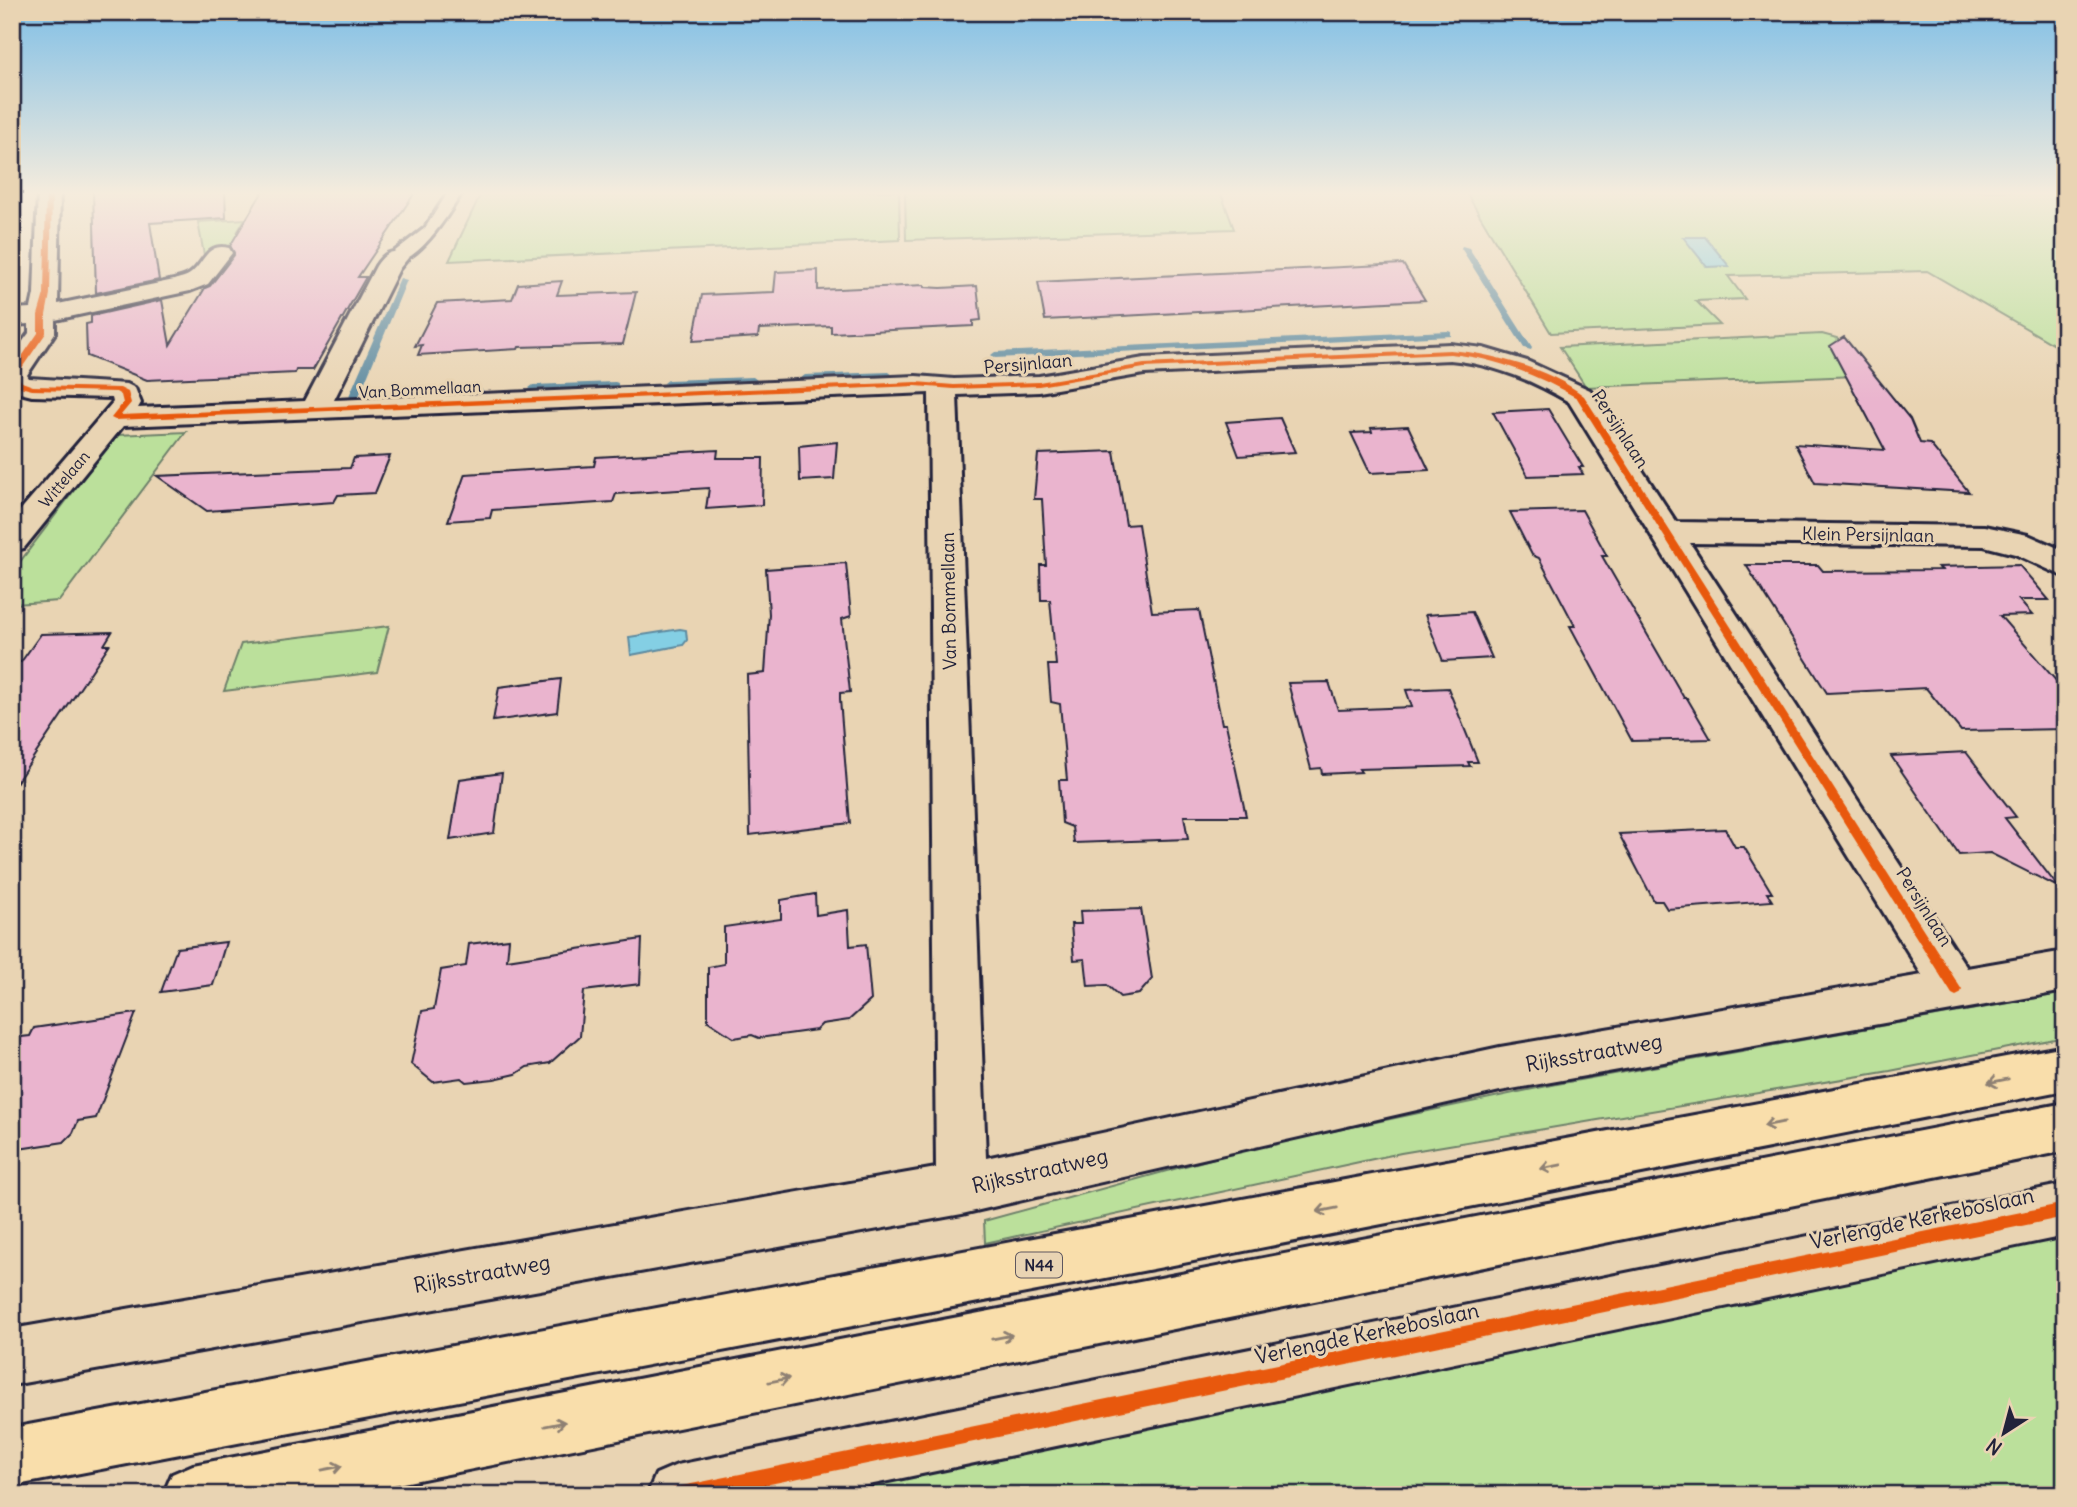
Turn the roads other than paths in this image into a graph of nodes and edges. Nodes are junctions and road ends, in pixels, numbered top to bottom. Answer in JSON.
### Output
{"nodes":[{"id":1,"x":48,"y":261,"type":"edge"},
{"id":2,"x":213,"y":261,"type":"edge"},
{"id":3,"x":393,"y":261,"type":"edge"},
{"id":4,"x":42,"y":314,"type":"junction"},
{"id":5,"x":12,"y":317,"type":"edge"},
{"id":6,"x":943,"y":386,"type":"junction"},
{"id":7,"x":315,"y":410,"type":"junction"},
{"id":8,"x":115,"y":418,"type":"junction"},
{"id":9,"x":1665,"y":532,"type":"junction"},
{"id":10,"x":12,"y":541,"type":"edge"},
{"id":11,"x":2065,"y":566,"type":"edge"},
{"id":12,"x":2065,"y":971,"type":"edge"},
{"id":13,"x":1956,"y":990,"type":"junction"},
{"id":14,"x":2065,"y":1068,"type":"edge"},
{"id":15,"x":2065,"y":1127,"type":"edge"},
{"id":16,"x":962,"y":1189,"type":"junction"},
{"id":17,"x":2065,"y":1210,"type":"edge"},
{"id":18,"x":12,"y":1357,"type":"edge"},
{"id":19,"x":12,"y":1457,"type":"edge"},
{"id":20,"x":783,"y":1484,"type":"edge"},
{"id":21,"x":193,"y":1495,"type":"edge"},
{"id":22,"x":677,"y":1495,"type":"edge"}],
"edges":[{"from":1,"to":4,"type":"street"},
{"from":2,"to":4,"type":"street"},
{"from":3,"to":7,"type":"street"},
{"from":4,"to":5,"type":"street"},
{"from":4,"to":8,"type":"street"},
{"from":6,"to":7,"type":"street","name":"Van Bommellaan"},
{"from":6,"to":9,"type":"street","name":"Persijnlaan"},
{"from":6,"to":16,"type":"street","name":"Van Bommellaan"},
{"from":7,"to":8,"type":"street","name":"Van Bommellaan"},
{"from":8,"to":10,"type":"street","name":"Wittelaan"},
{"from":9,"to":11,"type":"street","name":"Klein Persijnlaan"},
{"from":9,"to":13,"type":"street","name":"Persijnlaan"},
{"from":12,"to":13,"type":"street","name":"Rijksstraatweg"},
{"from":13,"to":16,"type":"street","name":"Rijksstraatweg"},
{"from":14,"to":19,"type":"main road","number":"N44","one_way":true},
{"from":21,"to":15,"type":"main road","one_way":true},
{"from":16,"to":18,"type":"street","name":"Rijksstraatweg"},
{"from":17,"to":20,"type":"street","name":"Verlengde Kerkeboslaan"},
{"from":20,"to":22,"type":"street","name":"Verlengde Kerkeboslaan"}]}
